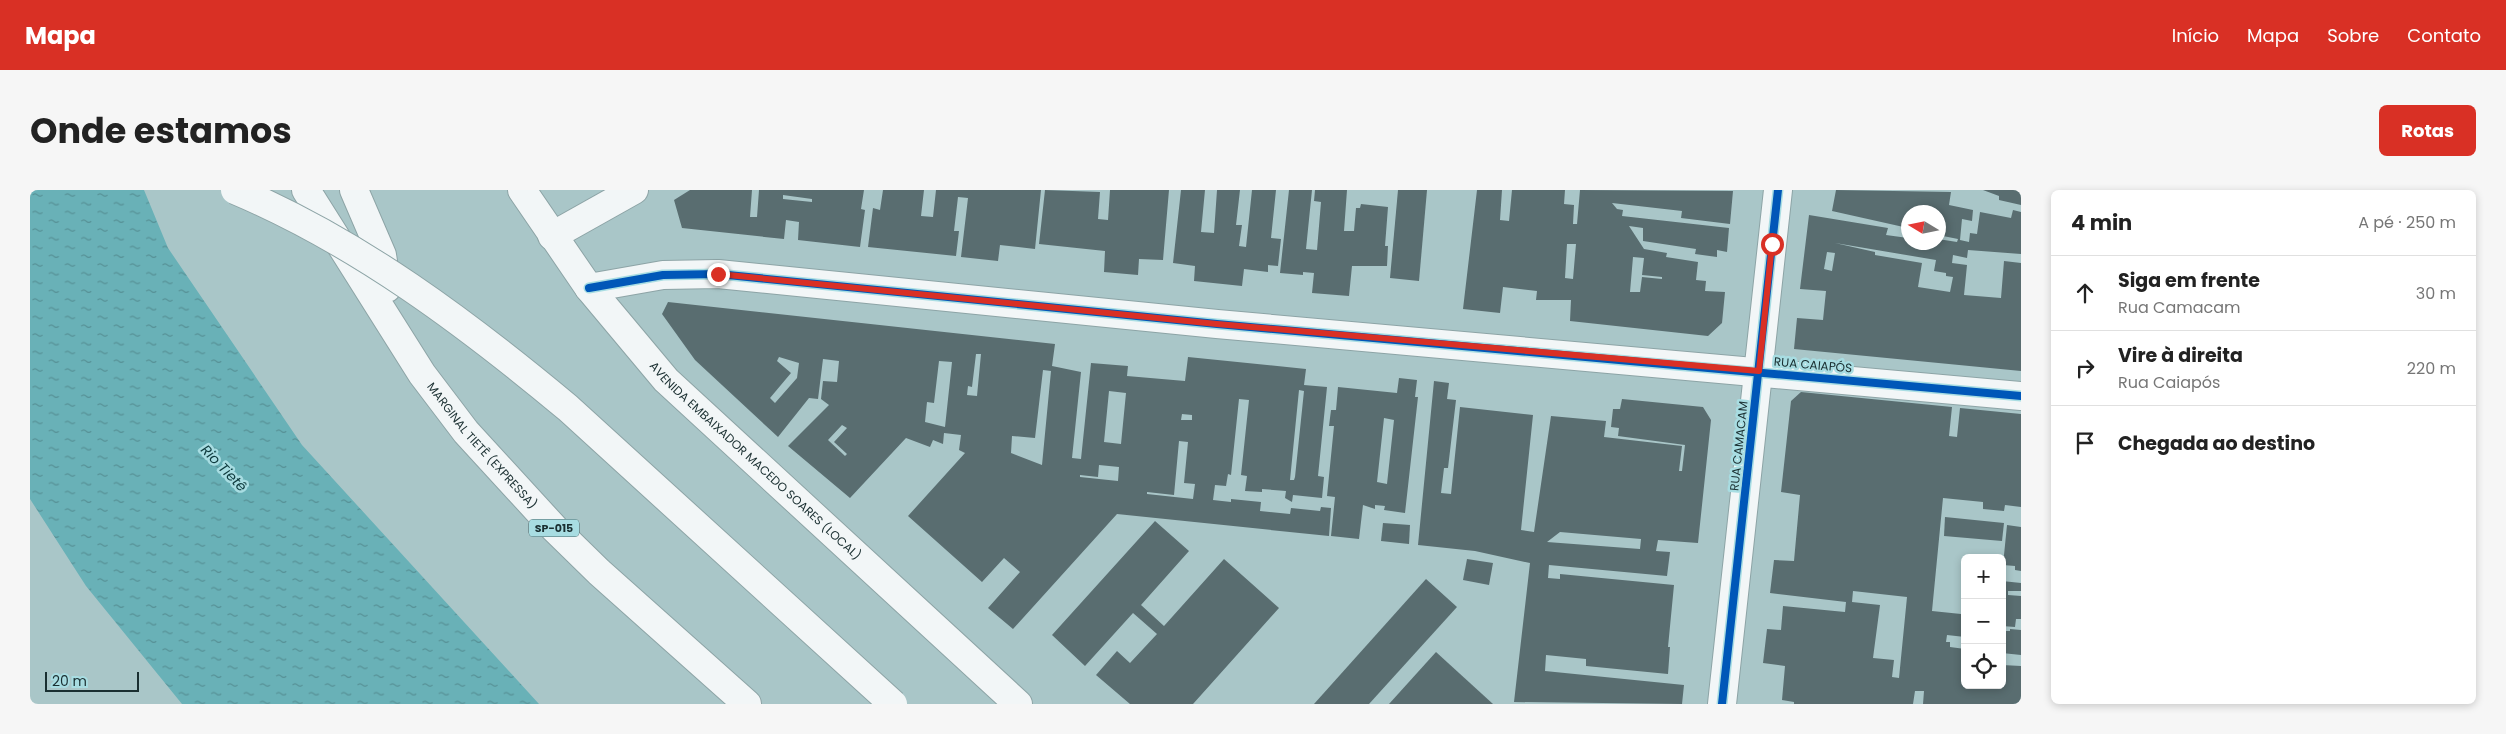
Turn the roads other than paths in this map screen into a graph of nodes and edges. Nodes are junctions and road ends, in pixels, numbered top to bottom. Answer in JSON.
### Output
{"nodes":[{"id":1,"x":235,"y":190,"type":"edge"},
{"id":2,"x":306,"y":190,"type":"edge"},
{"id":3,"x":354,"y":190,"type":"edge"},
{"id":4,"x":522,"y":190,"type":"edge"},
{"id":5,"x":634,"y":190,"type":"edge"},
{"id":6,"x":1778,"y":190,"type":"edge"},
{"id":7,"x":552,"y":236,"type":"junction"},
{"id":8,"x":589,"y":288,"type":"junction"},
{"id":9,"x":392,"y":324,"type":"junction"},
{"id":10,"x":1759,"y":371,"type":"junction"},
{"id":11,"x":2021,"y":396,"type":"edge"},
{"id":12,"x":747,"y":704,"type":"edge"},
{"id":13,"x":893,"y":704,"type":"edge"},
{"id":14,"x":1018,"y":704,"type":"edge"},
{"id":15,"x":1722,"y":704,"type":"edge"}],
"edges":[{"from":1,"to":13,"type":"main road","bridge":true},
{"from":2,"to":9,"type":"main road","name":"MARGINAL TIETÊ (EXPRESSA)","number":"SP-015"},
{"from":3,"to":9,"type":"main road"},
{"from":4,"to":7,"type":"main road","name":"AVENIDA EMBAIXADOR MACEDO SOARES (LOCAL)"},
{"from":5,"to":7,"type":"main road"},
{"from":6,"to":10,"type":"main road","name":"RUA CAMACAM"},
{"from":7,"to":8,"type":"main road","name":"AVENIDA EMBAIXADOR MACEDO SOARES (LOCAL)"},
{"from":8,"to":10,"type":"main road","name":"RUA CAIAPÓS"},
{"from":8,"to":14,"type":"main road","name":"AVENIDA EMBAIXADOR MACEDO SOARES (LOCAL)"},
{"from":9,"to":12,"type":"main road","name":"MARGINAL TIETÊ (EXPRESSA)","number":"SP-015"},
{"from":10,"to":11,"type":"main road","name":"RUA CAIAPÓS"},
{"from":10,"to":15,"type":"main road","name":"RUA CAMACAM"}]}
